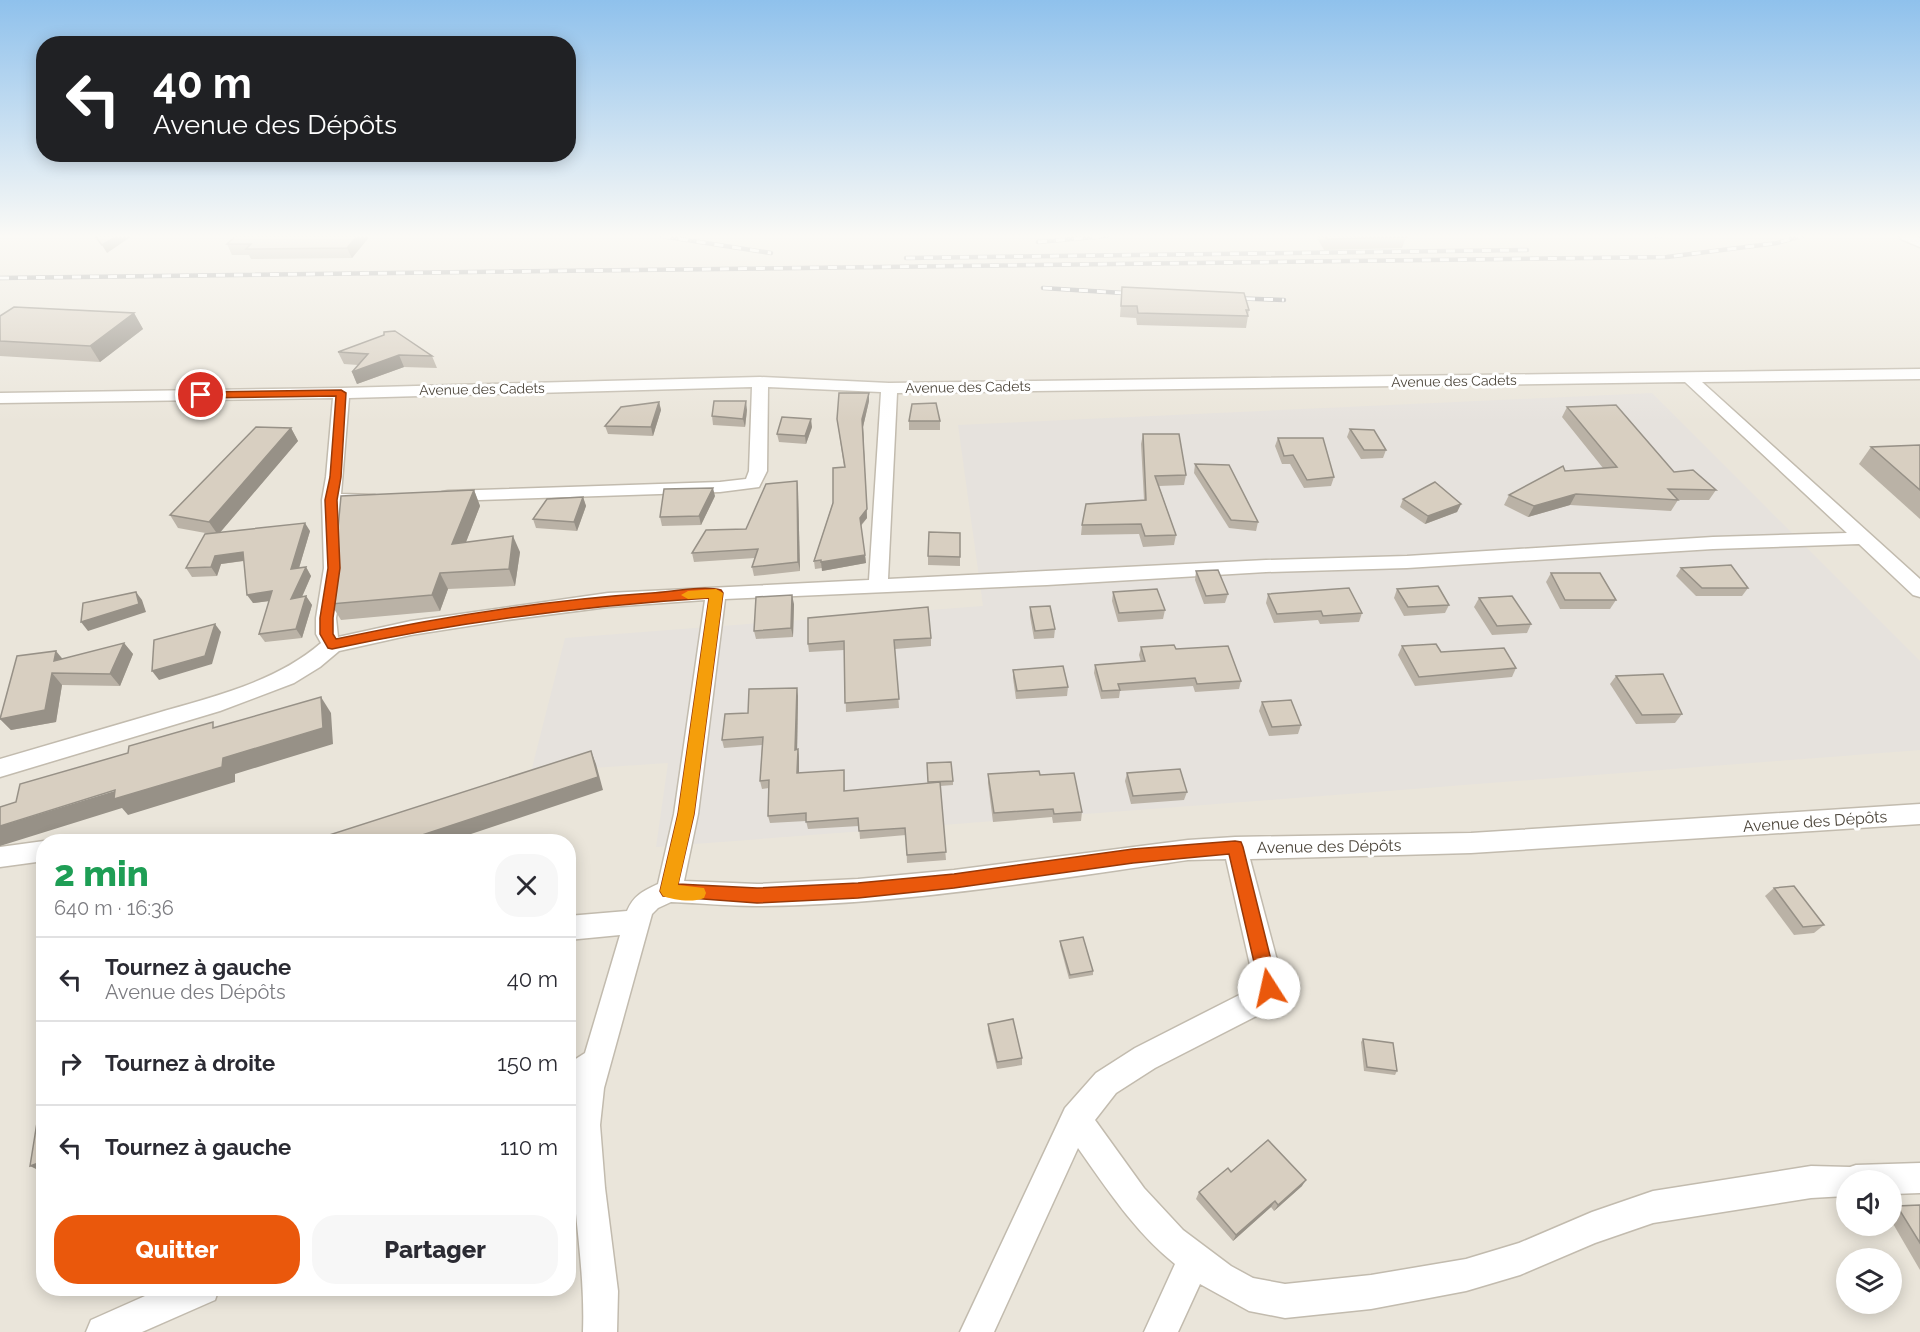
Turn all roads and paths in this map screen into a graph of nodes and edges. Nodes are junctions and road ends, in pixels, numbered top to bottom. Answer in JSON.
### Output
{"nodes":[{"id":1,"x":1920,"y":374,"type":"edge"},
{"id":2,"x":1690,"y":378,"type":"junction"},
{"id":3,"x":760,"y":382,"type":"junction"},
{"id":4,"x":889,"y":388,"type":"junction"},
{"id":5,"x":341,"y":393,"type":"junction"},
{"id":6,"x":5,"y":399,"type":"edge"},
{"id":7,"x":425,"y":497,"type":"edge"},
{"id":8,"x":390,"y":498,"type":"edge"},
{"id":9,"x":331,"y":500,"type":"junction"},
{"id":10,"x":1862,"y":538,"type":"junction"},
{"id":11,"x":878,"y":585,"type":"junction"},
{"id":12,"x":1920,"y":590,"type":"edge"},
{"id":13,"x":716,"y":593,"type":"junction"},
{"id":14,"x":332,"y":645,"type":"junction"},
{"id":15,"x":0,"y":768,"type":"edge"},
{"id":16,"x":1920,"y":814,"type":"edge"},
{"id":17,"x":1235,"y":847,"type":"junction"},
{"id":18,"x":36,"y":852,"type":"edge"},
{"id":19,"x":0,"y":857,"type":"edge"},
{"id":20,"x":669,"y":891,"type":"junction"},
{"id":21,"x":636,"y":922,"type":"junction"},
{"id":22,"x":576,"y":927,"type":"edge"},
{"id":23,"x":597,"y":1062,"type":"junction"},
{"id":24,"x":576,"y":1076,"type":"edge"},
{"id":25,"x":1076,"y":1119,"type":"junction"},
{"id":26,"x":1920,"y":1178,"type":"edge"},
{"id":27,"x":1902,"y":1179,"type":"edge"},
{"id":28,"x":1836,"y":1181,"type":"edge"},
{"id":29,"x":1195,"y":1258,"type":"junction"},
{"id":30,"x":185,"y":1296,"type":"edge"},
{"id":31,"x":103,"y":1332,"type":"edge"},
{"id":32,"x":600,"y":1332,"type":"edge"},
{"id":33,"x":977,"y":1332,"type":"edge"},
{"id":34,"x":1161,"y":1332,"type":"edge"}],
"edges":[{"from":1,"to":2,"type":"street","name":"Avenue des Cadets"},
{"from":2,"to":4,"type":"street","name":"Avenue des Cadets"},
{"from":2,"to":10,"type":"street"},
{"from":3,"to":4,"type":"street","name":"Avenue des Cadets"},
{"from":3,"to":5,"type":"street","name":"Avenue des Cadets"},
{"from":3,"to":7,"type":"street"},
{"from":4,"to":11,"type":"street"},
{"from":5,"to":6,"type":"street","name":"Avenue des Cadets"},
{"from":5,"to":9,"type":"street"},
{"from":8,"to":9,"type":"street"},
{"from":9,"to":14,"type":"street"},
{"from":10,"to":11,"type":"street"},
{"from":10,"to":12,"type":"street"},
{"from":11,"to":13,"type":"street"},
{"from":13,"to":14,"type":"street"},
{"from":13,"to":20,"type":"street"},
{"from":14,"to":15,"type":"street"},
{"from":16,"to":17,"type":"street","name":"Avenue des Dépôts"},
{"from":17,"to":20,"type":"street","name":"Avenue des Dépôts"},
{"from":17,"to":25,"type":"street"},
{"from":18,"to":19,"type":"street"},
{"from":20,"to":21,"type":"street"},
{"from":21,"to":22,"type":"street"},
{"from":21,"to":23,"type":"street"},
{"from":23,"to":24,"type":"street"},
{"from":23,"to":32,"type":"street"},
{"from":25,"to":29,"type":"street"},
{"from":25,"to":33,"type":"street"},
{"from":26,"to":27,"type":"street"},
{"from":28,"to":29,"type":"street"},
{"from":29,"to":34,"type":"street"},
{"from":30,"to":31,"type":"street"}]}
